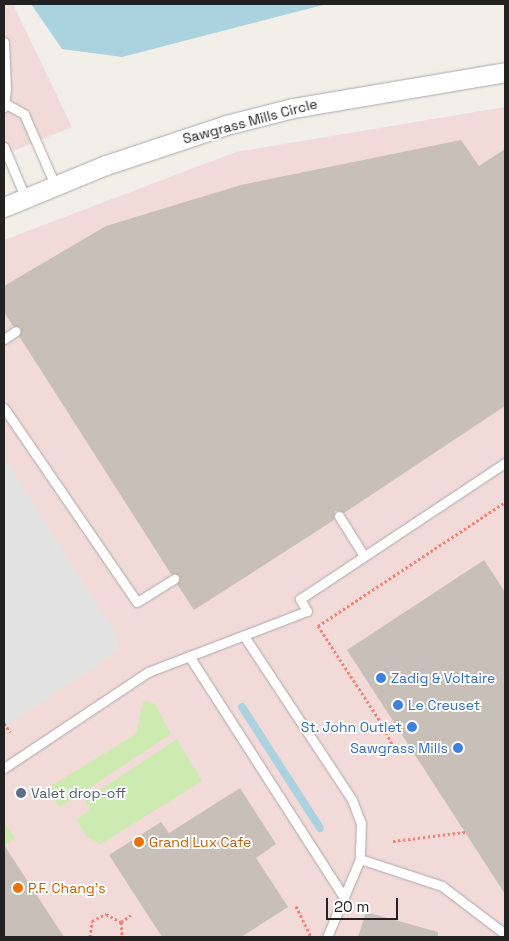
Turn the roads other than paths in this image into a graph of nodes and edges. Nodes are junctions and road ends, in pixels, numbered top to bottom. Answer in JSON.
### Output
{"nodes":[{"id":1,"x":4,"y":42,"type":"edge"},
{"id":2,"x":505,"y":72,"type":"edge"},
{"id":3,"x":5,"y":106,"type":"edge"},
{"id":4,"x":4,"y":147,"type":"edge"},
{"id":5,"x":55,"y":185,"type":"junction"},
{"id":6,"x":26,"y":198,"type":"junction"},
{"id":7,"x":4,"y":207,"type":"edge"},
{"id":8,"x":16,"y":331,"type":"dead end"},
{"id":9,"x":4,"y":339,"type":"edge"},
{"id":10,"x":4,"y":408,"type":"edge"},
{"id":11,"x":505,"y":463,"type":"edge"},
{"id":12,"x":339,"y":516,"type":"dead end"},
{"id":13,"x":364,"y":556,"type":"junction"},
{"id":14,"x":174,"y":579,"type":"dead end"},
{"id":15,"x":244,"y":636,"type":"junction"},
{"id":16,"x":189,"y":656,"type":"junction"},
{"id":17,"x":4,"y":768,"type":"edge"},
{"id":18,"x":360,"y":859,"type":"junction"},
{"id":19,"x":344,"y":898,"type":"junction"},
{"id":20,"x":505,"y":934,"type":"edge"},
{"id":21,"x":328,"y":937,"type":"edge"}],
"edges":[{"from":1,"to":3,"type":"lane"},
{"from":2,"to":5,"type":"street","name":"Sawgrass Mills Circle"},
{"from":3,"to":5,"type":"lane"},
{"from":4,"to":6,"type":"lane"},
{"from":5,"to":6,"type":"street","name":"Sawgrass Mills Circle"},
{"from":6,"to":7,"type":"street","name":"Sawgrass Mills Circle"},
{"from":8,"to":9,"type":"lane"},
{"from":10,"to":14,"type":"lane"},
{"from":11,"to":13,"type":"lane"},
{"from":12,"to":13,"type":"lane"},
{"from":13,"to":15,"type":"lane"},
{"from":15,"to":16,"type":"lane"},
{"from":15,"to":18,"type":"lane"},
{"from":16,"to":17,"type":"lane"},
{"from":16,"to":19,"type":"lane"},
{"from":18,"to":19,"type":"lane"},
{"from":18,"to":20,"type":"lane"},
{"from":19,"to":21,"type":"lane"}]}
